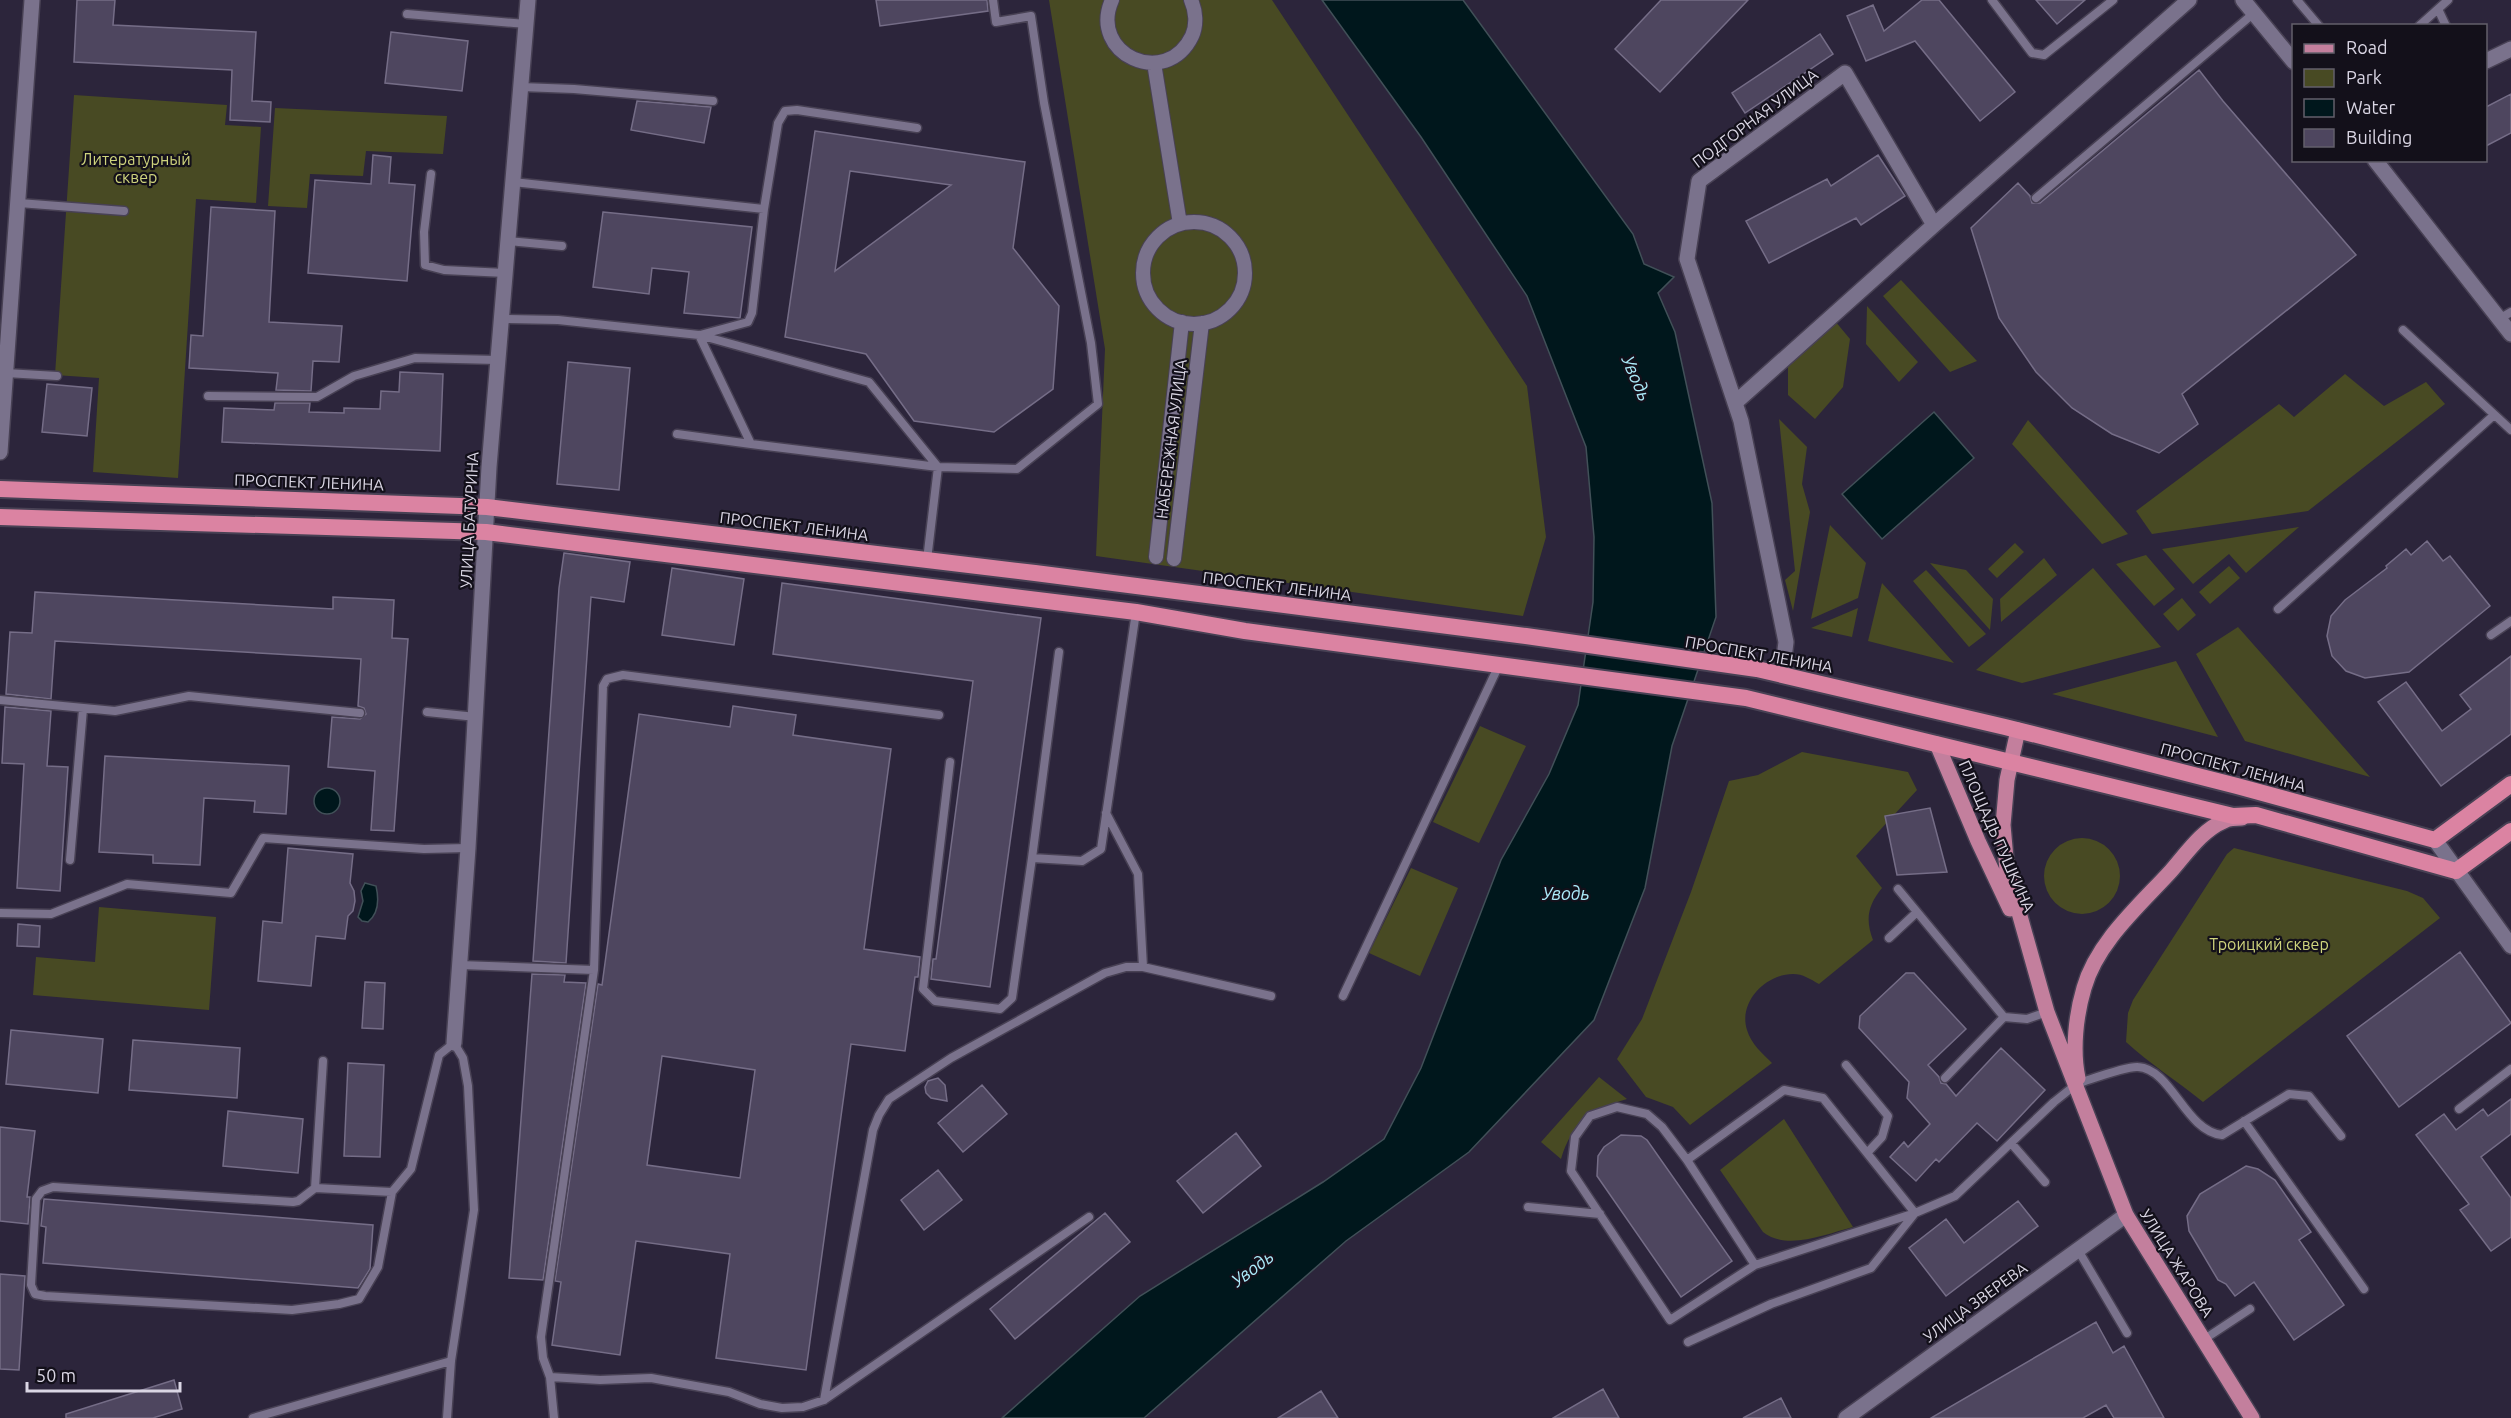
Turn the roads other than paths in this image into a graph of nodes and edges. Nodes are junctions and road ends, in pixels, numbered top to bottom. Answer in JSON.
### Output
{"nodes":[{"id":1,"x":32,"y":0,"type":"edge"},
{"id":2,"x":528,"y":0,"type":"edge"},
{"id":3,"x":993,"y":0,"type":"edge"},
{"id":4,"x":1112,"y":0,"type":"edge"},
{"id":5,"x":1191,"y":0,"type":"edge"},
{"id":6,"x":1992,"y":0,"type":"edge"},
{"id":7,"x":2113,"y":0,"type":"edge"},
{"id":8,"x":2189,"y":0,"type":"edge"},
{"id":9,"x":2243,"y":0,"type":"edge"},
{"id":10,"x":2297,"y":0,"type":"edge"},
{"id":11,"x":2448,"y":0,"type":"edge"},
{"id":12,"x":2438,"y":9,"type":"junction"},
{"id":13,"x":2254,"y":13,"type":"junction"},
{"id":14,"x":407,"y":14,"type":"dead end"},
{"id":15,"x":526,"y":24,"type":"junction"},
{"id":16,"x":2317,"y":24,"type":"edge"},
{"id":17,"x":2422,"y":24,"type":"edge"},
{"id":18,"x":2445,"y":24,"type":"edge"},
{"id":19,"x":2511,"y":49,"type":"edge"},
{"id":20,"x":2292,"y":60,"type":"edge"},
{"id":21,"x":2487,"y":61,"type":"edge"},
{"id":22,"x":1154,"y":63,"type":"junction"},
{"id":23,"x":521,"y":87,"type":"junction"},
{"id":24,"x":713,"y":101,"type":"dead end"},
{"id":25,"x":917,"y":128,"type":"dead end"},
{"id":26,"x":2377,"y":162,"type":"edge"},
{"id":27,"x":431,"y":174,"type":"dead end"},
{"id":28,"x":513,"y":182,"type":"junction"},
{"id":29,"x":2036,"y":198,"type":"dead end"},
{"id":30,"x":19,"y":202,"type":"junction"},
{"id":31,"x":764,"y":208,"type":"junction"},
{"id":32,"x":124,"y":211,"type":"dead end"},
{"id":33,"x":1180,"y":224,"type":"junction"},
{"id":34,"x":1934,"y":225,"type":"junction"},
{"id":35,"x":508,"y":241,"type":"junction"},
{"id":36,"x":562,"y":246,"type":"dead end"},
{"id":37,"x":505,"y":273,"type":"junction"},
{"id":38,"x":2505,"y":315,"type":"edge"},
{"id":39,"x":501,"y":319,"type":"junction"},
{"id":40,"x":1182,"y":322,"type":"junction"},
{"id":41,"x":1202,"y":323,"type":"junction"},
{"id":42,"x":2403,"y":330,"type":"dead end"},
{"id":43,"x":2511,"y":334,"type":"edge"},
{"id":44,"x":699,"y":335,"type":"junction"},
{"id":45,"x":497,"y":360,"type":"junction"},
{"id":46,"x":6,"y":373,"type":"junction"},
{"id":47,"x":57,"y":376,"type":"dead end"},
{"id":48,"x":208,"y":396,"type":"dead end"},
{"id":49,"x":1736,"y":402,"type":"junction"},
{"id":50,"x":2494,"y":416,"type":"junction"},
{"id":51,"x":2511,"y":430,"type":"edge"},
{"id":52,"x":677,"y":434,"type":"dead end"},
{"id":53,"x":751,"y":444,"type":"junction"},
{"id":54,"x":0,"y":452,"type":"edge"},
{"id":55,"x":938,"y":467,"type":"junction"},
{"id":56,"x":0,"y":489,"type":"edge"},
{"id":57,"x":487,"y":507,"type":"junction"},
{"id":58,"x":0,"y":518,"type":"edge"},
{"id":59,"x":486,"y":532,"type":"junction"},
{"id":60,"x":1156,"y":557,"type":"dead end"},
{"id":61,"x":1174,"y":559,"type":"dead end"},
{"id":62,"x":927,"y":560,"type":"junction"},
{"id":63,"x":2278,"y":609,"type":"dead end"},
{"id":64,"x":1136,"y":612,"type":"junction"},
{"id":65,"x":2511,"y":621,"type":"edge"},
{"id":66,"x":2491,"y":635,"type":"dead end"},
{"id":67,"x":1059,"y":652,"type":"dead end"},
{"id":68,"x":1500,"y":664,"type":"junction"},
{"id":69,"x":1782,"y":674,"type":"junction"},
{"id":70,"x":0,"y":699,"type":"edge"},
{"id":71,"x":83,"y":709,"type":"junction"},
{"id":72,"x":427,"y":712,"type":"dead end"},
{"id":73,"x":360,"y":713,"type":"dead end"},
{"id":74,"x":939,"y":715,"type":"dead end"},
{"id":75,"x":477,"y":717,"type":"junction"},
{"id":76,"x":2018,"y":730,"type":"junction"},
{"id":77,"x":1937,"y":744,"type":"junction"},
{"id":78,"x":2010,"y":761,"type":"junction"},
{"id":79,"x":950,"y":762,"type":"dead end"},
{"id":80,"x":2511,"y":784,"type":"edge"},
{"id":81,"x":1106,"y":813,"type":"junction"},
{"id":82,"x":2256,"y":815,"type":"junction"},
{"id":83,"x":2511,"y":831,"type":"edge"},
{"id":84,"x":2435,"y":840,"type":"junction"},
{"id":85,"x":468,"y":848,"type":"junction"},
{"id":86,"x":1032,"y":858,"type":"junction"},
{"id":87,"x":70,"y":860,"type":"dead end"},
{"id":88,"x":2456,"y":872,"type":"junction"},
{"id":89,"x":1898,"y":889,"type":"dead end"},
{"id":90,"x":1917,"y":912,"type":"junction"},
{"id":91,"x":0,"y":913,"type":"edge"},
{"id":92,"x":1889,"y":938,"type":"dead end"},
{"id":93,"x":2026,"y":942,"type":"junction"},
{"id":94,"x":2511,"y":946,"type":"edge"},
{"id":95,"x":460,"y":965,"type":"junction"},
{"id":96,"x":1143,"y":967,"type":"junction"},
{"id":97,"x":594,"y":970,"type":"junction"},
{"id":98,"x":1271,"y":996,"type":"dead end"},
{"id":99,"x":1343,"y":996,"type":"dead end"},
{"id":100,"x":2047,"y":1012,"type":"junction"},
{"id":101,"x":2004,"y":1017,"type":"junction"},
{"id":102,"x":454,"y":1043,"type":"junction"},
{"id":103,"x":323,"y":1061,"type":"dead end"},
{"id":104,"x":1846,"y":1065,"type":"dead end"},
{"id":105,"x":2511,"y":1069,"type":"edge"},
{"id":106,"x":1945,"y":1078,"type":"dead end"},
{"id":107,"x":2077,"y":1084,"type":"junction"},
{"id":108,"x":2459,"y":1109,"type":"dead end"},
{"id":109,"x":2087,"y":1119,"type":"joint"},
{"id":110,"x":2244,"y":1121,"type":"junction"},
{"id":111,"x":2341,"y":1136,"type":"dead end"},
{"id":112,"x":2011,"y":1143,"type":"junction"},
{"id":113,"x":1868,"y":1152,"type":"junction"},
{"id":114,"x":1687,"y":1160,"type":"junction"},
{"id":115,"x":2045,"y":1182,"type":"dead end"},
{"id":116,"x":315,"y":1188,"type":"junction"},
{"id":117,"x":392,"y":1192,"type":"junction"},
{"id":118,"x":1528,"y":1207,"type":"dead end"},
{"id":119,"x":1600,"y":1214,"type":"junction"},
{"id":120,"x":1915,"y":1214,"type":"junction"},
{"id":121,"x":2126,"y":1215,"type":"junction"},
{"id":122,"x":1089,"y":1217,"type":"dead end"},
{"id":123,"x":2078,"y":1250,"type":"junction"},
{"id":124,"x":1755,"y":1265,"type":"junction"},
{"id":125,"x":2364,"y":1289,"type":"dead end"},
{"id":126,"x":2250,"y":1309,"type":"dead end"},
{"id":127,"x":2127,"y":1333,"type":"dead end"},
{"id":128,"x":2203,"y":1340,"type":"junction"},
{"id":129,"x":1688,"y":1342,"type":"dead end"},
{"id":130,"x":451,"y":1361,"type":"junction"},
{"id":131,"x":550,"y":1377,"type":"junction"},
{"id":132,"x":824,"y":1400,"type":"junction"},
{"id":133,"x":253,"y":1418,"type":"edge"},
{"id":134,"x":447,"y":1418,"type":"edge"},
{"id":135,"x":554,"y":1418,"type":"edge"},
{"id":136,"x":1846,"y":1418,"type":"edge"},
{"id":137,"x":2252,"y":1418,"type":"edge"}],
"edges":[{"from":1,"to":30,"type":"street"},
{"from":2,"to":15,"type":"street","name":"УЛИЦА БАТУРИНА"},
{"from":3,"to":55,"type":"lane"},
{"from":4,"to":22,"type":"street"},
{"from":5,"to":22,"type":"street"},
{"from":6,"to":7,"type":"lane"},
{"from":8,"to":34,"type":"street"},
{"from":9,"to":13,"type":"street"},
{"from":10,"to":16,"type":"lane"},
{"from":11,"to":12,"type":"lane"},
{"from":12,"to":17,"type":"lane"},
{"from":12,"to":18,"type":"lane"},
{"from":13,"to":20,"type":"street"},
{"from":13,"to":29,"type":"lane"},
{"from":14,"to":15,"type":"lane"},
{"from":15,"to":23,"type":"street","name":"УЛИЦА БАТУРИНА"},
{"from":19,"to":21,"type":"street"},
{"from":22,"to":33,"type":"street"},
{"from":23,"to":24,"type":"lane"},
{"from":23,"to":28,"type":"street","name":"УЛИЦА БАТУРИНА"},
{"from":25,"to":31,"type":"lane"},
{"from":26,"to":38,"type":"street"},
{"from":27,"to":37,"type":"lane"},
{"from":28,"to":31,"type":"lane"},
{"from":28,"to":35,"type":"street","name":"УЛИЦА БАТУРИНА"},
{"from":30,"to":32,"type":"lane"},
{"from":30,"to":46,"type":"street"},
{"from":31,"to":44,"type":"lane"},
{"from":33,"to":40,"type":"street"},
{"from":33,"to":41,"type":"street"},
{"from":34,"to":49,"type":"street"},
{"from":34,"to":49,"type":"street","name":"ПОДГОРНАЯ УЛИЦА"},
{"from":35,"to":36,"type":"lane"},
{"from":35,"to":37,"type":"street","name":"УЛИЦА БАТУРИНА"},
{"from":37,"to":39,"type":"street","name":"УЛИЦА БАТУРИНА"},
{"from":38,"to":43,"type":"street"},
{"from":39,"to":44,"type":"lane"},
{"from":39,"to":45,"type":"street","name":"УЛИЦА БАТУРИНА"},
{"from":40,"to":41,"type":"street"},
{"from":40,"to":60,"type":"street","name":"НАБЕРЕЖНАЯ УЛИЦА"},
{"from":41,"to":61,"type":"street","name":"НАБЕРЕЖНАЯ УЛИЦА"},
{"from":42,"to":50,"type":"lane"},
{"from":44,"to":53,"type":"lane"},
{"from":44,"to":55,"type":"lane"},
{"from":45,"to":48,"type":"lane"},
{"from":45,"to":57,"type":"street","name":"УЛИЦА БАТУРИНА"},
{"from":46,"to":47,"type":"lane"},
{"from":46,"to":54,"type":"street"},
{"from":49,"to":69,"type":"street","name":"ПОДГОРНАЯ УЛИЦА"},
{"from":50,"to":51,"type":"lane"},
{"from":50,"to":63,"type":"lane"},
{"from":52,"to":53,"type":"lane"},
{"from":53,"to":55,"type":"lane"},
{"from":55,"to":62,"type":"lane"},
{"from":56,"to":57,"type":"highway","name":"ПРОСПЕКТ ЛЕНИНА"},
{"from":57,"to":59,"type":"street","name":"УЛИЦА БАТУРИНА"},
{"from":57,"to":62,"type":"highway","name":"ПРОСПЕКТ ЛЕНИНА"},
{"from":58,"to":59,"type":"highway"},
{"from":59,"to":64,"type":"highway"},
{"from":59,"to":75,"type":"street","name":"УЛИЦА БАТУРИНА"},
{"from":62,"to":69,"type":"highway","name":"ПРОСПЕКТ ЛЕНИНА"},
{"from":64,"to":68,"type":"highway"},
{"from":64,"to":81,"type":"lane"},
{"from":65,"to":66,"type":"lane"},
{"from":67,"to":86,"type":"lane"},
{"from":68,"to":77,"type":"highway"},
{"from":68,"to":99,"type":"lane"},
{"from":69,"to":76,"type":"highway","name":"ПРОСПЕКТ ЛЕНИНА"},
{"from":70,"to":71,"type":"lane"},
{"from":71,"to":73,"type":"lane"},
{"from":71,"to":87,"type":"lane"},
{"from":72,"to":75,"type":"lane"},
{"from":74,"to":97,"type":"lane"},
{"from":75,"to":85,"type":"street","name":"УЛИЦА БАТУРИНА"},
{"from":76,"to":78,"type":"main road","name":"ПЛОЩАДЬ ПУШКИНА"},
{"from":76,"to":84,"type":"highway","name":"ПРОСПЕКТ ЛЕНИНА"},
{"from":77,"to":78,"type":"highway"},
{"from":77,"to":93,"type":"main road","name":"ПЛОЩАДЬ ПУШКИНА"},
{"from":78,"to":82,"type":"highway"},
{"from":78,"to":93,"type":"main road","name":"ПЛОЩАДЬ ПУШКИНА"},
{"from":79,"to":86,"type":"lane"},
{"from":80,"to":84,"type":"highway"},
{"from":81,"to":86,"type":"lane"},
{"from":81,"to":96,"type":"lane"},
{"from":82,"to":88,"type":"highway"},
{"from":82,"to":107,"type":"main road","name":"ПЛОЩАДЬ ПУШКИНА"},
{"from":83,"to":88,"type":"highway"},
{"from":84,"to":88,"type":"street"},
{"from":85,"to":91,"type":"lane"},
{"from":85,"to":95,"type":"street","name":"УЛИЦА БАТУРИНА"},
{"from":88,"to":94,"type":"street"},
{"from":89,"to":90,"type":"lane"},
{"from":90,"to":92,"type":"lane"},
{"from":90,"to":101,"type":"lane"},
{"from":93,"to":100,"type":"main road","name":"ПЛОЩАДЬ ПУШКИНА"},
{"from":95,"to":97,"type":"lane"},
{"from":95,"to":102,"type":"street","name":"УЛИЦА БАТУРИНА"},
{"from":96,"to":98,"type":"lane"},
{"from":96,"to":132,"type":"lane"},
{"from":97,"to":131,"type":"lane"},
{"from":100,"to":101,"type":"lane"},
{"from":100,"to":107,"type":"main road","name":"ПЛОЩАДЬ ПУШКИНА"},
{"from":101,"to":106,"type":"lane"},
{"from":102,"to":117,"type":"lane"},
{"from":102,"to":130,"type":"lane"},
{"from":103,"to":116,"type":"lane"},
{"from":104,"to":113,"type":"lane"},
{"from":105,"to":108,"type":"lane"},
{"from":107,"to":109,"type":"main road","name":"ПЛОЩАДЬ ПУШКИНА"},
{"from":107,"to":110,"type":"lane"},
{"from":107,"to":112,"type":"lane"},
{"from":109,"to":121,"type":"main road","name":"УЛИЦА ЖАРОВА"},
{"from":110,"to":111,"type":"lane"},
{"from":110,"to":125,"type":"lane"},
{"from":112,"to":115,"type":"lane"},
{"from":112,"to":120,"type":"lane"},
{"from":113,"to":114,"type":"lane"},
{"from":113,"to":120,"type":"lane"},
{"from":114,"to":119,"type":"lane"},
{"from":114,"to":124,"type":"lane"},
{"from":116,"to":117,"type":"lane"},
{"from":116,"to":117,"type":"lane"},
{"from":118,"to":119,"type":"lane"},
{"from":119,"to":124,"type":"lane"},
{"from":120,"to":124,"type":"lane"},
{"from":120,"to":129,"type":"lane"},
{"from":121,"to":123,"type":"street","name":"УЛИЦА ЗВЕРЕВА"},
{"from":121,"to":128,"type":"main road","name":"УЛИЦА ЖАРОВА"},
{"from":122,"to":132,"type":"lane"},
{"from":123,"to":127,"type":"lane"},
{"from":123,"to":136,"type":"street","name":"УЛИЦА ЗВЕРЕВА"},
{"from":126,"to":128,"type":"lane"},
{"from":128,"to":137,"type":"main road","name":"УЛИЦА ЖАРОВА"},
{"from":130,"to":133,"type":"lane"},
{"from":130,"to":134,"type":"lane"},
{"from":131,"to":132,"type":"lane"},
{"from":131,"to":135,"type":"lane"}]}
